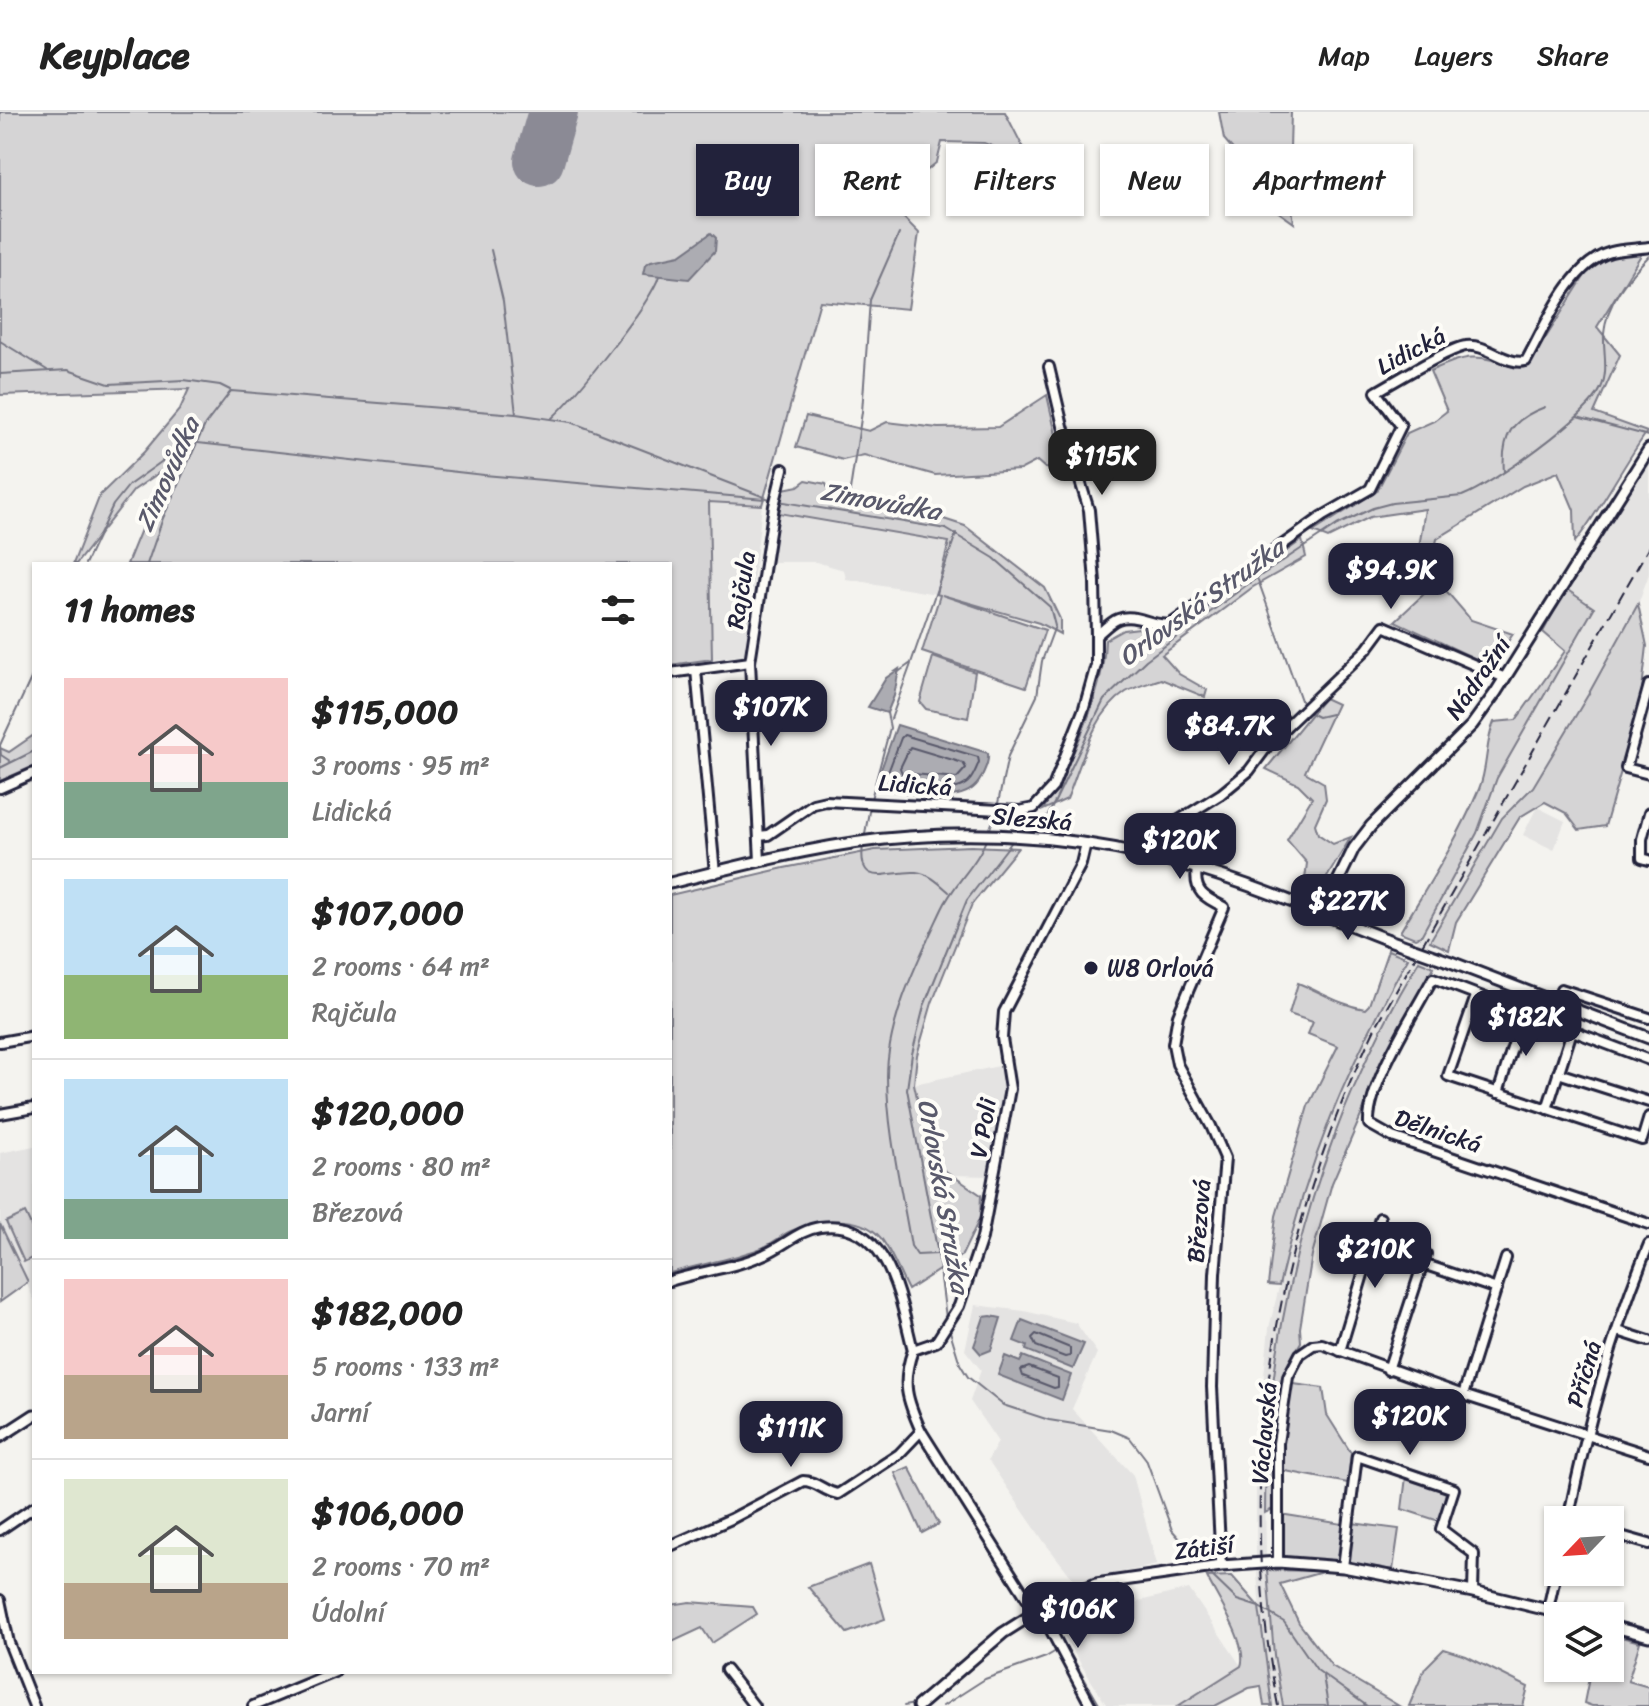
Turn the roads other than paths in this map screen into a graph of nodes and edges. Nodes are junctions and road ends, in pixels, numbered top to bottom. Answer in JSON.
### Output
{"nodes":[{"id":1,"x":1649,"y":247,"type":"edge"},
{"id":2,"x":1049,"y":367,"type":"dead end"},
{"id":3,"x":1649,"y":449,"type":"edge"},
{"id":4,"x":783,"y":469,"type":"dead end"},
{"id":5,"x":1096,"y":636,"type":"junction"},
{"id":6,"x":750,"y":662,"type":"junction"},
{"id":7,"x":696,"y":670,"type":"junction"},
{"id":8,"x":672,"y":673,"type":"edge"},
{"id":9,"x":1505,"y":678,"type":"junction"},
{"id":10,"x":1649,"y":685,"type":"edge"},
{"id":11,"x":32,"y":774,"type":"edge"},
{"id":12,"x":1649,"y":774,"type":"edge"},
{"id":13,"x":0,"y":788,"type":"edge"},
{"id":14,"x":1649,"y":813,"type":"edge"},
{"id":15,"x":1160,"y":832,"type":"dead end"},
{"id":16,"x":759,"y":836,"type":"junction"},
{"id":17,"x":1086,"y":843,"type":"junction"},
{"id":18,"x":1649,"y":860,"type":"edge"},
{"id":19,"x":760,"y":861,"type":"junction"},
{"id":20,"x":1197,"y":869,"type":"junction"},
{"id":21,"x":715,"y":873,"type":"junction"},
{"id":22,"x":672,"y":883,"type":"edge"},
{"id":23,"x":1322,"y":914,"type":"junction"},
{"id":24,"x":1561,"y":989,"type":"dead end"},
{"id":25,"x":1476,"y":996,"type":"junction"},
{"id":26,"x":1523,"y":1013,"type":"junction"},
{"id":27,"x":1649,"y":1018,"type":"edge"},
{"id":28,"x":1572,"y":1031,"type":"junction"},
{"id":29,"x":32,"y":1036,"type":"edge"},
{"id":30,"x":1649,"y":1038,"type":"edge"},
{"id":31,"x":0,"y":1042,"type":"edge"},
{"id":32,"x":1649,"y":1060,"type":"edge"},
{"id":33,"x":1558,"y":1073,"type":"junction"},
{"id":34,"x":1498,"y":1093,"type":"junction"},
{"id":35,"x":1649,"y":1102,"type":"edge"},
{"id":36,"x":32,"y":1108,"type":"edge"},
{"id":37,"x":1547,"y":1109,"type":"junction"},
{"id":38,"x":0,"y":1114,"type":"edge"},
{"id":39,"x":1649,"y":1117,"type":"edge"},
{"id":40,"x":1380,"y":1218,"type":"dead end"},
{"id":41,"x":1649,"y":1224,"type":"edge"},
{"id":42,"x":1649,"y":1244,"type":"edge"},
{"id":43,"x":1426,"y":1254,"type":"dead end"},
{"id":44,"x":1506,"y":1258,"type":"dead end"},
{"id":45,"x":1646,"y":1261,"type":"edge"},
{"id":46,"x":1423,"y":1264,"type":"junction"},
{"id":47,"x":672,"y":1281,"type":"edge"},
{"id":48,"x":1497,"y":1289,"type":"junction"},
{"id":49,"x":1618,"y":1331,"type":"junction"},
{"id":50,"x":1649,"y":1341,"type":"edge"},
{"id":51,"x":913,"y":1350,"type":"junction"},
{"id":52,"x":1340,"y":1351,"type":"junction"},
{"id":53,"x":1388,"y":1370,"type":"junction"},
{"id":54,"x":1463,"y":1395,"type":"junction"},
{"id":55,"x":32,"y":1416,"type":"edge"},
{"id":56,"x":921,"y":1431,"type":"junction"},
{"id":57,"x":1586,"y":1436,"type":"junction"},
{"id":58,"x":0,"y":1437,"type":"edge"},
{"id":59,"x":1649,"y":1455,"type":"edge"},
{"id":60,"x":1571,"y":1506,"type":"edge"},
{"id":61,"x":32,"y":1508,"type":"edge"},
{"id":62,"x":0,"y":1530,"type":"edge"},
{"id":63,"x":1624,"y":1537,"type":"edge"},
{"id":64,"x":1649,"y":1544,"type":"edge"},
{"id":65,"x":672,"y":1545,"type":"edge"},
{"id":66,"x":1278,"y":1562,"type":"junction"},
{"id":67,"x":1221,"y":1566,"type":"junction"},
{"id":68,"x":1343,"y":1567,"type":"junction"},
{"id":69,"x":1473,"y":1592,"type":"junction"},
{"id":70,"x":0,"y":1603,"type":"edge"},
{"id":71,"x":1544,"y":1608,"type":"edge"},
{"id":72,"x":1038,"y":1611,"type":"junction"},
{"id":73,"x":1624,"y":1630,"type":"edge"},
{"id":74,"x":1649,"y":1636,"type":"edge"},
{"id":75,"x":726,"y":1670,"type":"dead end"},
{"id":76,"x":330,"y":1674,"type":"edge"},
{"id":77,"x":34,"y":1706,"type":"edge"},
{"id":78,"x":253,"y":1706,"type":"edge"},
{"id":79,"x":754,"y":1706,"type":"edge"},
{"id":80,"x":918,"y":1706,"type":"edge"},
{"id":81,"x":1091,"y":1706,"type":"edge"}],
"edges":[{"from":1,"to":5,"type":"street","name":"Lidická"},
{"from":2,"to":5,"type":"street","name":"Lidická"},
{"from":3,"to":9,"type":"street","name":"Nádražní"},
{"from":4,"to":6,"type":"street","name":"Rajčula"},
{"from":5,"to":16,"type":"street","name":"Lidická"},
{"from":6,"to":7,"type":"street"},
{"from":6,"to":16,"type":"street","name":"Rajčula"},
{"from":7,"to":8,"type":"street"},
{"from":7,"to":21,"type":"street"},
{"from":9,"to":15,"type":"street"},
{"from":9,"to":23,"type":"street","name":"Nádražní"},
{"from":10,"to":12,"type":"street"},
{"from":11,"to":13,"type":"street"},
{"from":14,"to":18,"type":"street"},
{"from":16,"to":19,"type":"street","name":"Rajčula"},
{"from":17,"to":19,"type":"street","name":"Slezská"},
{"from":17,"to":20,"type":"street","name":"Slezská"},
{"from":17,"to":51,"type":"street","name":"V Poli"},
{"from":19,"to":21,"type":"street","name":"Slezská"},
{"from":20,"to":23,"type":"street","name":"Slezská"},
{"from":20,"to":67,"type":"street","name":"Březová"},
{"from":21,"to":22,"type":"street","name":"Slezská"},
{"from":23,"to":30,"type":"street","name":"Slezská","bridge":true},
{"from":24,"to":27,"type":"street"},
{"from":25,"to":26,"type":"street"},
{"from":25,"to":34,"type":"street"},
{"from":25,"to":41,"type":"street","name":"Dělnická"},
{"from":26,"to":28,"type":"street"},
{"from":26,"to":34,"type":"street"},
{"from":28,"to":32,"type":"street"},
{"from":28,"to":33,"type":"street"},
{"from":29,"to":31,"type":"street"},
{"from":33,"to":35,"type":"street"},
{"from":33,"to":37,"type":"street"},
{"from":34,"to":37,"type":"street"},
{"from":36,"to":38,"type":"street"},
{"from":37,"to":39,"type":"street"},
{"from":40,"to":52,"type":"street"},
{"from":42,"to":45,"type":"street","name":"Příčná"},
{"from":43,"to":46,"type":"street"},
{"from":44,"to":48,"type":"street"},
{"from":45,"to":49,"type":"street","name":"Příčná"},
{"from":46,"to":48,"type":"street"},
{"from":46,"to":53,"type":"street"},
{"from":47,"to":51,"type":"street"},
{"from":48,"to":54,"type":"street"},
{"from":49,"to":50,"type":"street"},
{"from":49,"to":57,"type":"street","name":"Příčná"},
{"from":51,"to":56,"type":"street"},
{"from":52,"to":53,"type":"street","name":"Václavská"},
{"from":52,"to":66,"type":"street","name":"Václavská"},
{"from":53,"to":54,"type":"street","name":"Václavská"},
{"from":54,"to":57,"type":"street","name":"Václavská"},
{"from":55,"to":58,"type":"street"},
{"from":56,"to":65,"type":"street"},
{"from":56,"to":72,"type":"street"},
{"from":57,"to":59,"type":"street","name":"Václavská"},
{"from":57,"to":60,"type":"street","name":"Příčná"},
{"from":61,"to":62,"type":"street"},
{"from":63,"to":64,"type":"street"},
{"from":66,"to":67,"type":"street","name":"Zátiší"},
{"from":66,"to":68,"type":"street","name":"Zátiší"},
{"from":67,"to":72,"type":"street","name":"Zátiší"},
{"from":68,"to":69,"type":"street","name":"Zátiší"},
{"from":68,"to":69,"type":"street"},
{"from":69,"to":71,"type":"street","name":"Zátiší"},
{"from":70,"to":77,"type":"street"},
{"from":72,"to":80,"type":"street","name":"Zátiší"},
{"from":72,"to":81,"type":"street"},
{"from":73,"to":74,"type":"street"},
{"from":75,"to":79,"type":"street"},
{"from":76,"to":78,"type":"street"}]}
